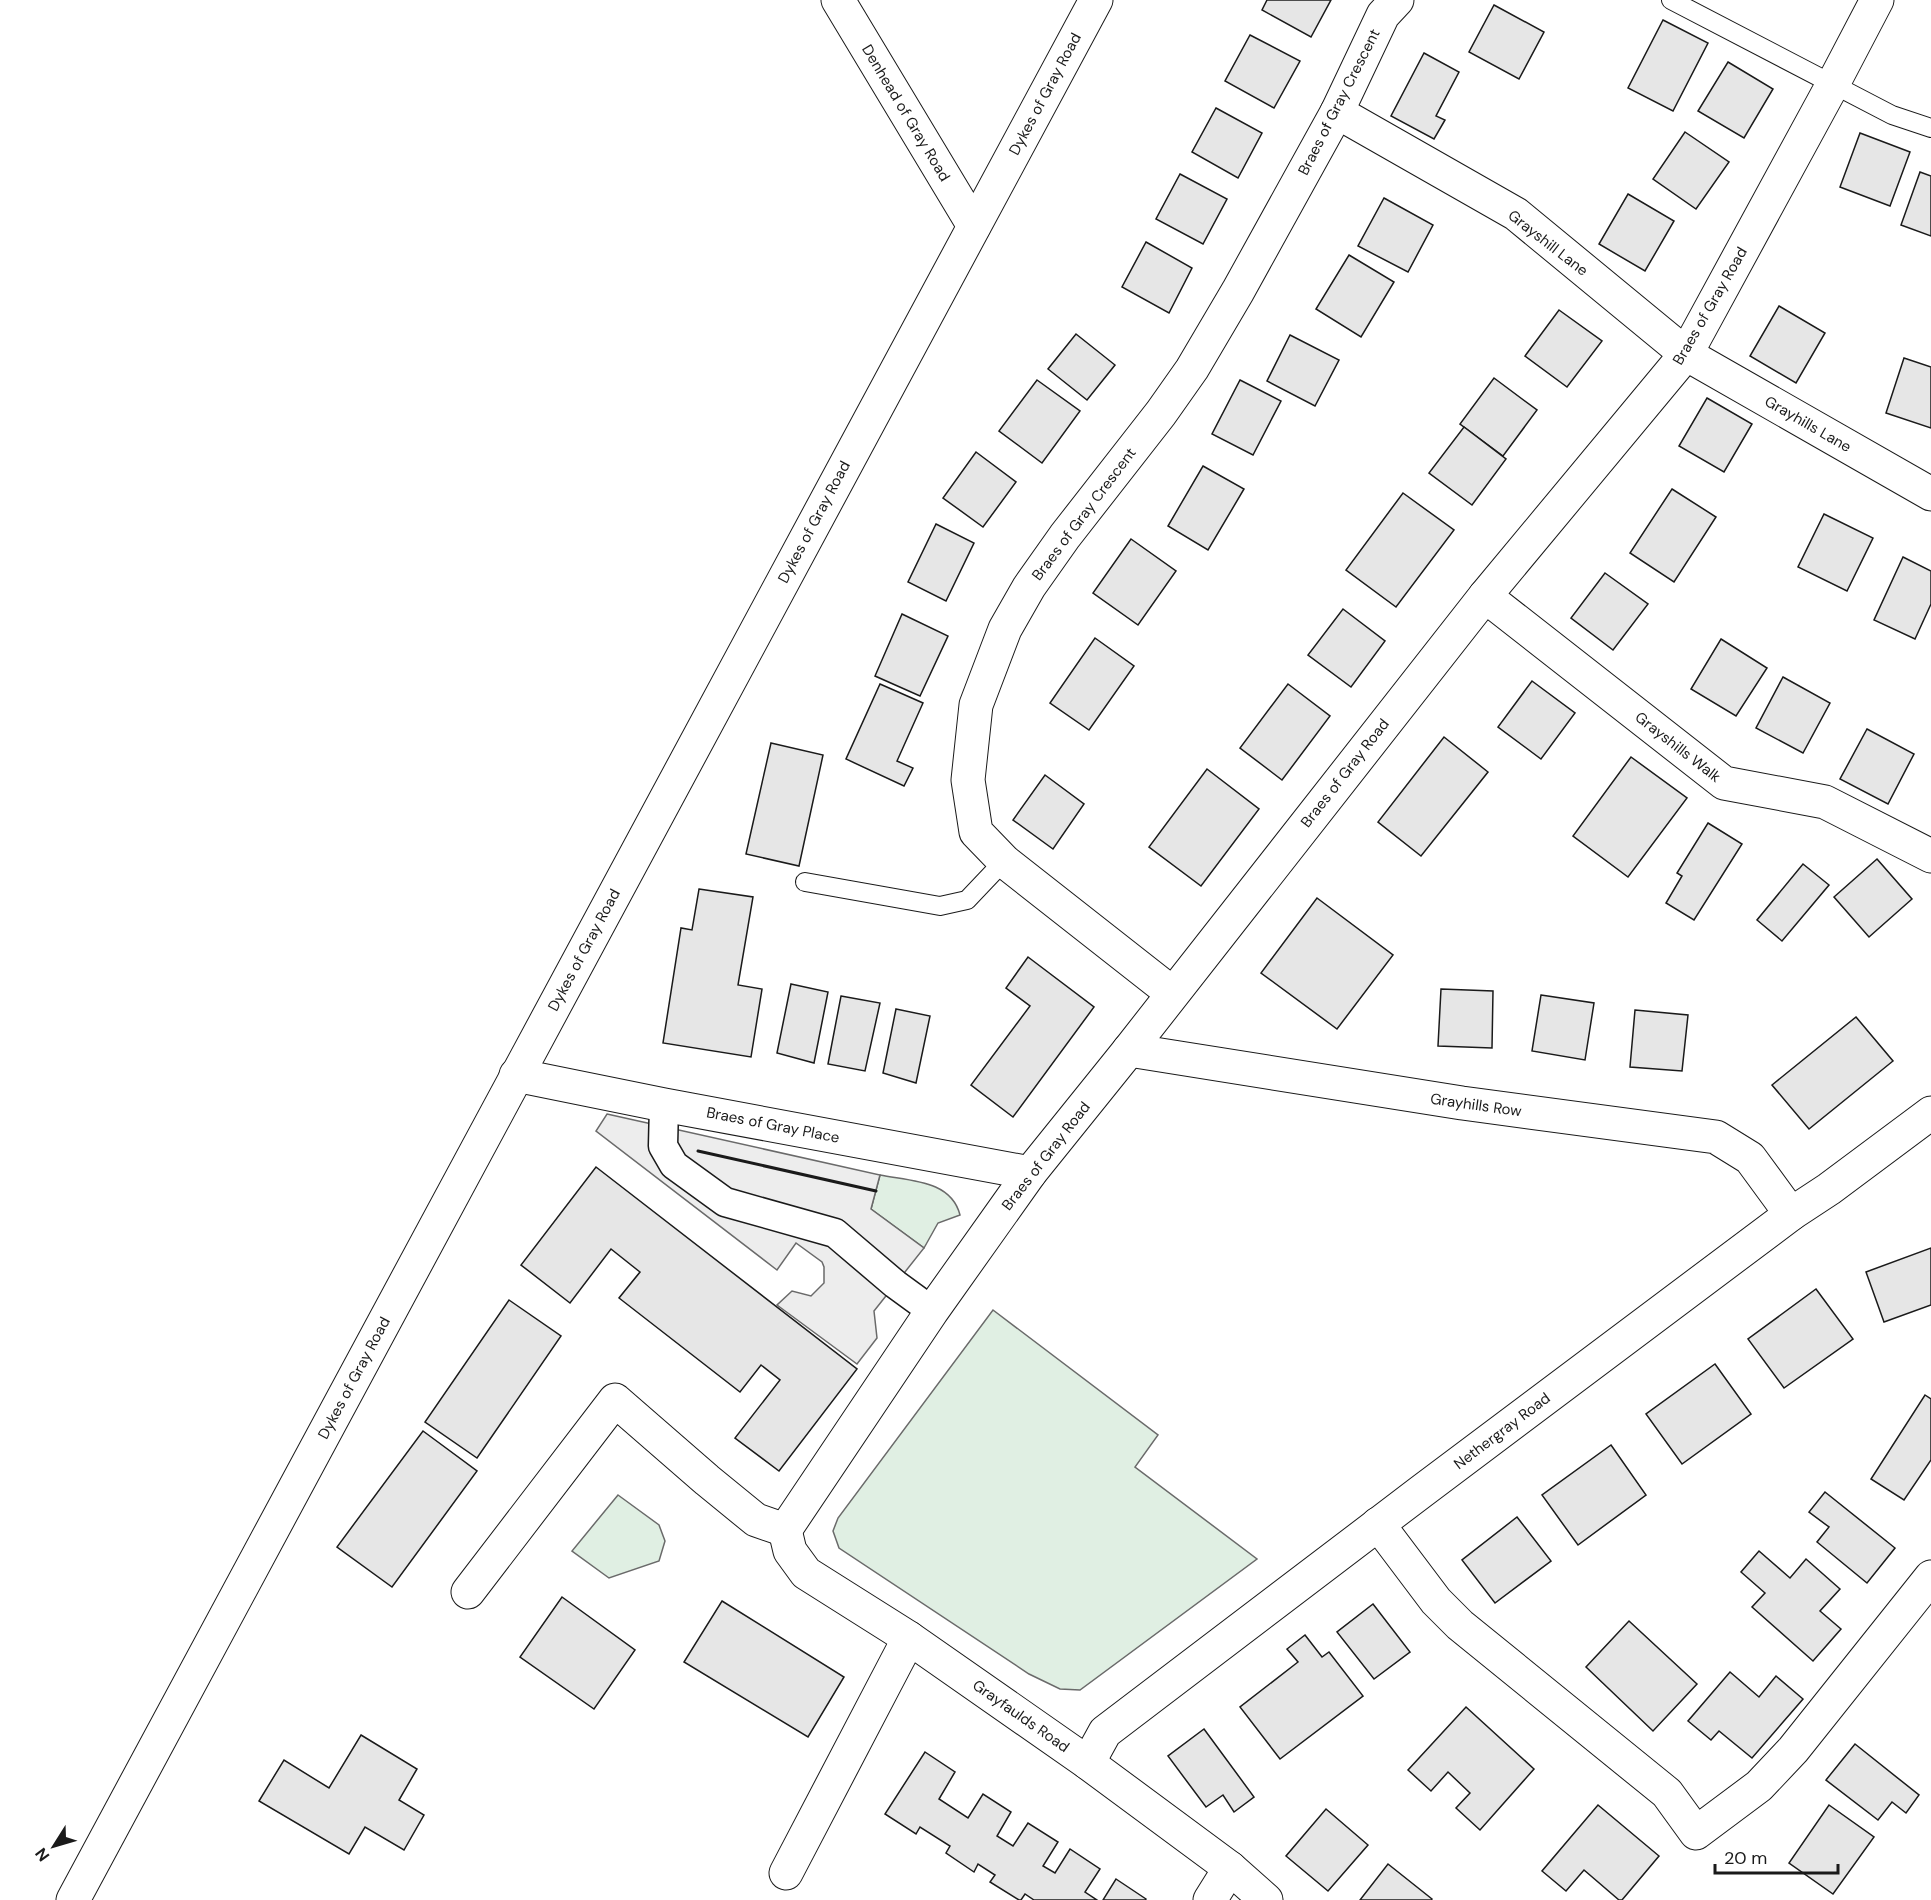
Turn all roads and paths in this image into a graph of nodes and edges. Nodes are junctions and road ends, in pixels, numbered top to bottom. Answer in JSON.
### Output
{"nodes":[{"id":1,"x":838,"y":0,"type":"edge"},
{"id":2,"x":1096,"y":0,"type":"edge"},
{"id":3,"x":1397,"y":0,"type":"edge"},
{"id":4,"x":1671,"y":0,"type":"edge"},
{"id":5,"x":1877,"y":0,"type":"edge"},
{"id":6,"x":1833,"y":84,"type":"junction"},
{"id":7,"x":1337,"y":112,"type":"junction"},
{"id":8,"x":1931,"y":128,"type":"edge"},
{"id":9,"x":974,"y":226,"type":"junction"},
{"id":10,"x":1686,"y":354,"type":"junction"},
{"id":11,"x":1931,"y":494,"type":"edge"},
{"id":12,"x":1485,"y":596,"type":"junction"},
{"id":13,"x":1931,"y":856,"type":"edge"},
{"id":14,"x":1004,"y":861,"type":"junction"},
{"id":15,"x":805,"y":882,"type":"dead end"},
{"id":16,"x":1172,"y":993,"type":"junction"},
{"id":17,"x":1129,"y":1050,"type":"junction"},
{"id":18,"x":516,"y":1075,"type":"junction"},
{"id":19,"x":664,"y":1105,"type":"junction"},
{"id":20,"x":1931,"y":1113,"type":"edge"},
{"id":21,"x":1030,"y":1173,"type":"junction"},
{"id":22,"x":1791,"y":1214,"type":"junction"},
{"id":23,"x":932,"y":1311,"type":"junction"},
{"id":24,"x":1378,"y":1524,"type":"junction"},
{"id":25,"x":785,"y":1530,"type":"junction"},
{"id":26,"x":1931,"y":1577,"type":"edge"},
{"id":27,"x":468,"y":1592,"type":"dead end"},
{"id":28,"x":909,"y":1638,"type":"junction"},
{"id":29,"x":1088,"y":1763,"type":"junction"},
{"id":30,"x":1230,"y":1868,"type":"junction"},
{"id":31,"x":786,"y":1873,"type":"dead end"},
{"id":32,"x":73,"y":1900,"type":"edge"},
{"id":33,"x":1210,"y":1900,"type":"edge"},
{"id":34,"x":1266,"y":1900,"type":"edge"}],
"edges":[{"from":1,"to":9,"type":"street","name":"Denhead of Gray Road"},
{"from":2,"to":9,"type":"street","name":"Dykes of Gray Road"},
{"from":3,"to":7,"type":"street","name":"Braes of Gray Crescent"},
{"from":4,"to":6,"type":"lane"},
{"from":5,"to":6,"type":"street","name":"Braes of Gray Road"},
{"from":6,"to":8,"type":"lane"},
{"from":6,"to":10,"type":"street","name":"Braes of Gray Road"},
{"from":7,"to":10,"type":"street","name":"Grayshill Lane"},
{"from":7,"to":14,"type":"street","name":"Braes of Gray Crescent"},
{"from":9,"to":18,"type":"street","name":"Dykes of Gray Road"},
{"from":10,"to":11,"type":"street","name":"Grayhills Lane"},
{"from":10,"to":12,"type":"street","name":"Braes of Gray Road"},
{"from":12,"to":13,"type":"street","name":"Grayshills Walk"},
{"from":12,"to":16,"type":"street","name":"Braes of Gray Road"},
{"from":14,"to":15,"type":"lane"},
{"from":14,"to":16,"type":"street","name":"Braes of Gray Crescent"},
{"from":16,"to":17,"type":"street","name":"Braes of Gray Road"},
{"from":17,"to":21,"type":"street","name":"Braes of Gray Road"},
{"from":17,"to":22,"type":"street","name":"Grayhills Row"},
{"from":18,"to":19,"type":"street","name":"Braes of Gray Place"},
{"from":18,"to":32,"type":"street","name":"Dykes of Gray Road"},
{"from":19,"to":21,"type":"street","name":"Braes of Gray Place"},
{"from":19,"to":23,"type":"street"},
{"from":20,"to":22,"type":"street","name":"Nethergray Road"},
{"from":21,"to":23,"type":"street","name":"Braes of Gray Road"},
{"from":22,"to":24,"type":"street","name":"Nethergray Road"},
{"from":23,"to":25,"type":"street","name":"Braes of Gray Road"},
{"from":24,"to":26,"type":"street"},
{"from":24,"to":29,"type":"street","name":"Nethergray Road"},
{"from":25,"to":27,"type":"street"},
{"from":25,"to":28,"type":"street","name":"Grayfaulds Road"},
{"from":28,"to":29,"type":"street","name":"Grayfaulds Road"},
{"from":28,"to":31,"type":"street"},
{"from":29,"to":30,"type":"street","name":"Grayfaulds Road"},
{"from":30,"to":33,"type":"street"},
{"from":30,"to":34,"type":"street","name":"Grayfaulds Road"}]}
